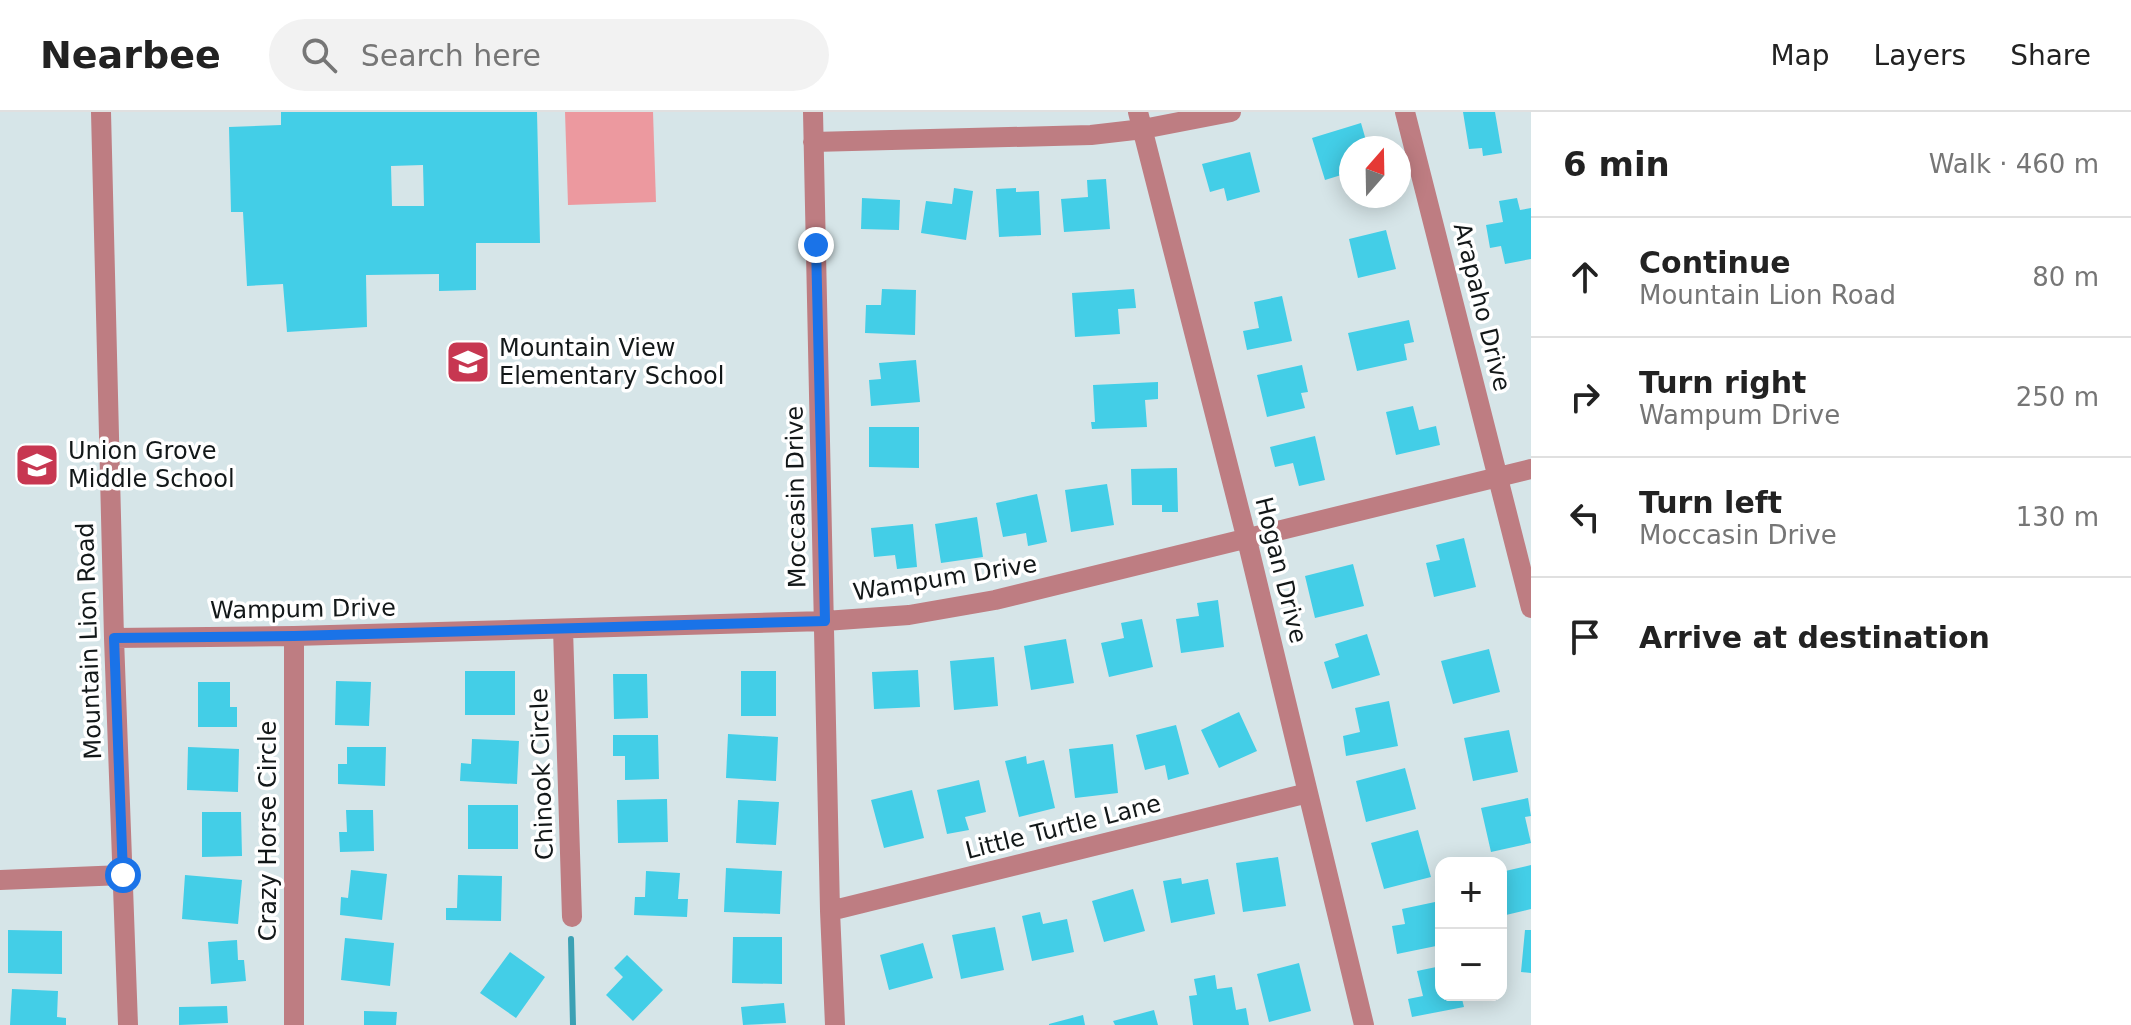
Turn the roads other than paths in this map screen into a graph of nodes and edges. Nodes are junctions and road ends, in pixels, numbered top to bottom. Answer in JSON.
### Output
{"nodes":[{"id":1,"x":101,"y":112,"type":"edge"},
{"id":2,"x":813,"y":112,"type":"edge"},
{"id":3,"x":1231,"y":112,"type":"edge"},
{"id":4,"x":1405,"y":112,"type":"edge"},
{"id":5,"x":1141,"y":121,"type":"edge"},
{"id":6,"x":813,"y":142,"type":"junction"},
{"id":7,"x":1531,"y":469,"type":"edge"},
{"id":8,"x":1499,"y":476,"type":"junction"},
{"id":9,"x":1247,"y":540,"type":"junction"},
{"id":10,"x":1531,"y":608,"type":"edge"},
{"id":11,"x":825,"y":621,"type":"junction"},
{"id":12,"x":563,"y":629,"type":"junction"},
{"id":13,"x":294,"y":636,"type":"junction"},
{"id":14,"x":114,"y":638,"type":"junction"},
{"id":15,"x":1308,"y":793,"type":"junction"},
{"id":16,"x":123,"y":875,"type":"junction"},
{"id":17,"x":0,"y":880,"type":"edge"},
{"id":18,"x":830,"y":911,"type":"junction"},
{"id":19,"x":572,"y":917,"type":"dead end"},
{"id":20,"x":128,"y":1025,"type":"edge"},
{"id":21,"x":294,"y":1025,"type":"edge"},
{"id":22,"x":835,"y":1025,"type":"edge"},
{"id":23,"x":1364,"y":1025,"type":"edge"}],
"edges":[{"from":1,"to":14,"type":"street","name":"Mountain Lion Road"},
{"from":2,"to":6,"type":"street","name":"Moccasin Drive"},
{"from":3,"to":5,"type":"street"},
{"from":4,"to":8,"type":"street","name":"Arapaho Drive"},
{"from":5,"to":6,"type":"street"},
{"from":5,"to":9,"type":"street","name":"Hogan Drive"},
{"from":6,"to":11,"type":"street","name":"Moccasin Drive"},
{"from":7,"to":8,"type":"street","name":"Wampum Drive"},
{"from":8,"to":9,"type":"street","name":"Wampum Drive"},
{"from":8,"to":10,"type":"street","name":"Arapaho Drive"},
{"from":9,"to":11,"type":"street","name":"Wampum Drive"},
{"from":9,"to":15,"type":"street","name":"Hogan Drive"},
{"from":11,"to":12,"type":"street","name":"Wampum Drive"},
{"from":11,"to":18,"type":"street","name":"Moccasin Drive"},
{"from":12,"to":13,"type":"street","name":"Wampum Drive"},
{"from":12,"to":19,"type":"street","name":"Chinook Circle"},
{"from":13,"to":14,"type":"street","name":"Wampum Drive"},
{"from":13,"to":21,"type":"street","name":"Crazy Horse Circle"},
{"from":14,"to":16,"type":"street","name":"Mountain Lion Road"},
{"from":15,"to":18,"type":"street","name":"Little Turtle Lane"},
{"from":15,"to":23,"type":"street","name":"Hogan Drive"},
{"from":16,"to":17,"type":"street"},
{"from":16,"to":20,"type":"street","name":"Mountain Lion Road"},
{"from":18,"to":22,"type":"street","name":"Moccasin Drive"}]}
